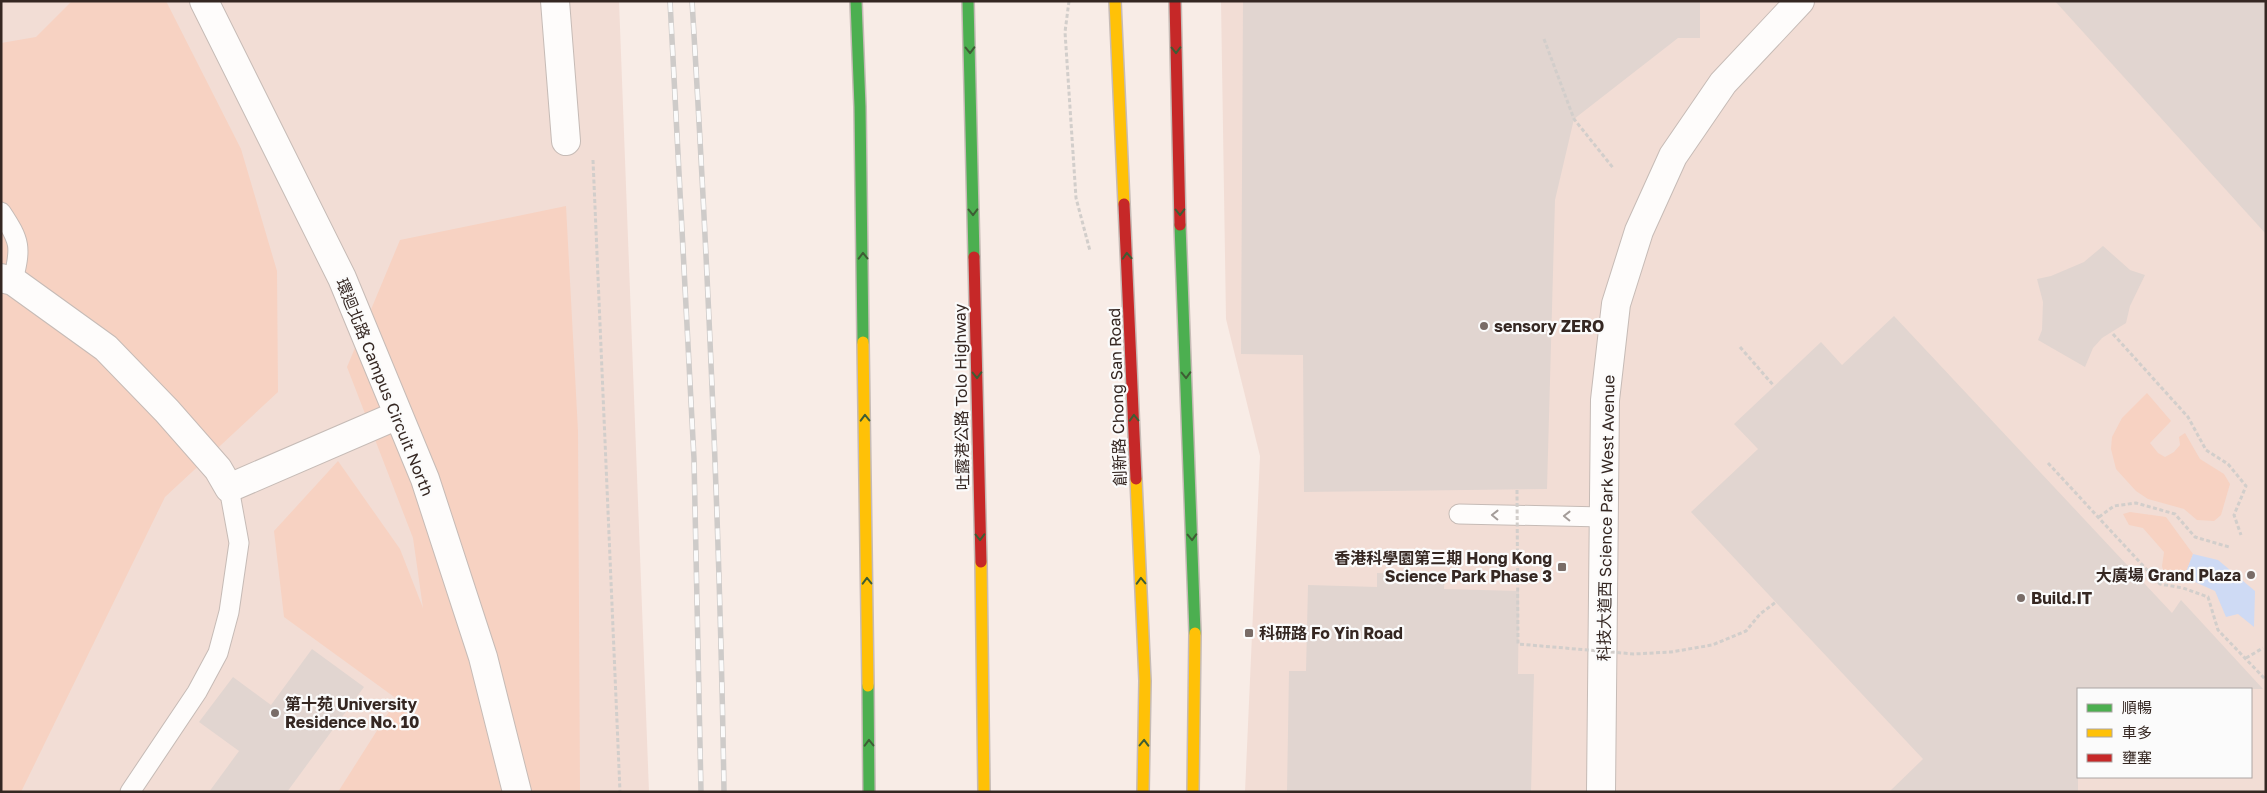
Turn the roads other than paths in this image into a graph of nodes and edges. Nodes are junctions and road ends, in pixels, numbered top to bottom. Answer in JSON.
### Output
{"nodes":[{"id":1,"x":204,"y":1,"type":"edge"},
{"id":2,"x":555,"y":1,"type":"edge"},
{"id":3,"x":856,"y":1,"type":"edge"},
{"id":4,"x":968,"y":1,"type":"edge"},
{"id":5,"x":1115,"y":1,"type":"edge"},
{"id":6,"x":1175,"y":1,"type":"edge"},
{"id":7,"x":1800,"y":1,"type":"edge"},
{"id":8,"x":566,"y":141,"type":"dead end"},
{"id":9,"x":1,"y":212,"type":"edge"},
{"id":10,"x":7,"y":280,"type":"edge"},
{"id":11,"x":398,"y":415,"type":"junction"},
{"id":12,"x":229,"y":488,"type":"junction"},
{"id":13,"x":1459,"y":514,"type":"dead end"},
{"id":14,"x":1604,"y":517,"type":"junction"},
{"id":15,"x":137,"y":789,"type":"edge"},
{"id":16,"x":518,"y":792,"type":"edge"},
{"id":17,"x":869,"y":792,"type":"edge"},
{"id":18,"x":984,"y":792,"type":"edge"},
{"id":19,"x":1144,"y":792,"type":"edge"},
{"id":20,"x":1193,"y":792,"type":"edge"},
{"id":21,"x":1601,"y":792,"type":"edge"}],
"edges":[{"from":1,"to":11,"type":"street","name":"環迴北路 Campus Circuit North"},
{"from":2,"to":8,"type":"street"},
{"from":17,"to":3,"type":"main road","one_way":true},
{"from":4,"to":18,"type":"main road","name":"吐露港公路 Tolo Highway","one_way":true},
{"from":19,"to":5,"type":"main road","name":"創新路 Chong San Road","one_way":true},
{"from":6,"to":20,"type":"main road","one_way":true},
{"from":7,"to":14,"type":"street","name":"科技大道西 Science Park West Avenue"},
{"from":9,"to":10,"type":"lane"},
{"from":10,"to":12,"type":"street"},
{"from":11,"to":12,"type":"street"},
{"from":11,"to":16,"type":"street","name":"環迴北路 Campus Circuit North"},
{"from":12,"to":15,"type":"lane"},
{"from":14,"to":13,"type":"lane","one_way":true},
{"from":14,"to":21,"type":"street","name":"科技大道西 Science Park West Avenue"}]}
